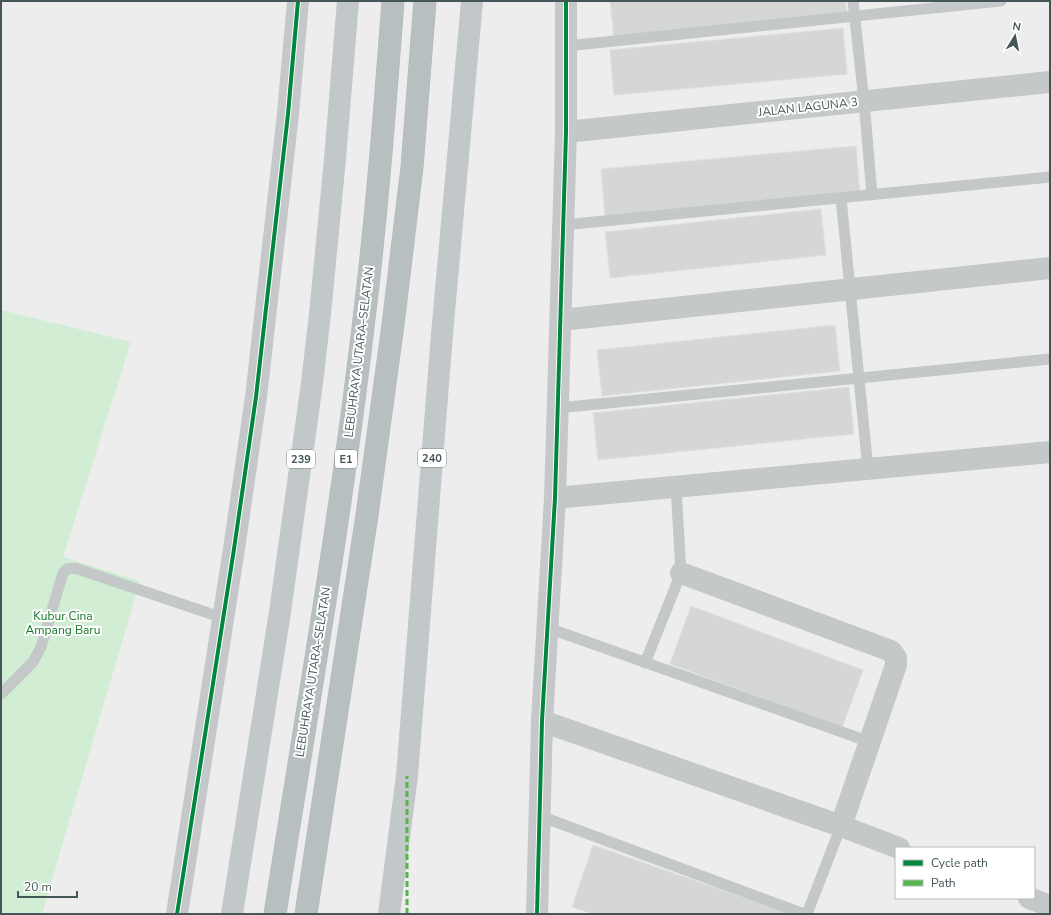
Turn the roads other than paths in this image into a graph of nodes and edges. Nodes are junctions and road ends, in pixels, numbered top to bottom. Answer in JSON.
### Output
{"nodes":[{"id":1,"x":298,"y":1,"type":"edge"},
{"id":2,"x":348,"y":1,"type":"edge"},
{"id":3,"x":393,"y":1,"type":"edge"},
{"id":4,"x":425,"y":1,"type":"edge"},
{"id":5,"x":472,"y":1,"type":"edge"},
{"id":6,"x":566,"y":1,"type":"edge"},
{"id":7,"x":852,"y":1,"type":"edge"},
{"id":8,"x":1002,"y":1,"type":"edge"},
{"id":9,"x":855,"y":16,"type":"junction"},
{"id":10,"x":566,"y":46,"type":"junction"},
{"id":11,"x":1050,"y":82,"type":"edge"},
{"id":12,"x":864,"y":101,"type":"junction"},
{"id":13,"x":566,"y":132,"type":"junction"},
{"id":14,"x":1050,"y":177,"type":"edge"},
{"id":15,"x":872,"y":195,"type":"junction"},
{"id":16,"x":841,"y":198,"type":"junction"},
{"id":17,"x":563,"y":225,"type":"junction"},
{"id":18,"x":1050,"y":268,"type":"edge"},
{"id":19,"x":850,"y":289,"type":"junction"},
{"id":20,"x":561,"y":320,"type":"junction"},
{"id":21,"x":1050,"y":359,"type":"edge"},
{"id":22,"x":859,"y":378,"type":"junction"},
{"id":23,"x":558,"y":408,"type":"junction"},
{"id":24,"x":1050,"y":452,"type":"edge"},
{"id":25,"x":868,"y":469,"type":"junction"},
{"id":26,"x":676,"y":487,"type":"junction"},
{"id":27,"x":556,"y":498,"type":"junction"},
{"id":28,"x":681,"y":573,"type":"junction"},
{"id":29,"x":223,"y":618,"type":"junction"},
{"id":30,"x":548,"y":628,"type":"junction"},
{"id":31,"x":645,"y":663,"type":"junction"},
{"id":32,"x":1,"y":694,"type":"edge"},
{"id":33,"x":542,"y":722,"type":"junction"},
{"id":34,"x":870,"y":742,"type":"junction"},
{"id":35,"x":540,"y":816,"type":"junction"},
{"id":36,"x":841,"y":826,"type":"junction"},
{"id":37,"x":896,"y":847,"type":"edge"},
{"id":38,"x":1032,"y":899,"type":"edge"},
{"id":39,"x":1050,"y":906,"type":"edge"},
{"id":40,"x":177,"y":914,"type":"edge"},
{"id":41,"x":232,"y":914,"type":"edge"},
{"id":42,"x":275,"y":914,"type":"edge"},
{"id":43,"x":306,"y":914,"type":"edge"},
{"id":44,"x":389,"y":914,"type":"edge"},
{"id":45,"x":538,"y":914,"type":"edge"},
{"id":46,"x":804,"y":914,"type":"edge"},
{"id":47,"x":807,"y":914,"type":"edge"}],
"edges":[{"from":1,"to":29,"type":"street"},
{"from":2,"to":41,"type":"main road","number":"239"},
{"from":3,"to":42,"type":"highway","name":"LEBUHRAYA UTARA–SELATAN","number":"E1"},
{"from":4,"to":43,"type":"highway","number":"E1"},
{"from":5,"to":44,"type":"main road","number":"240"},
{"from":6,"to":10,"type":"street"},
{"from":7,"to":9,"type":"lane"},
{"from":8,"to":9,"type":"lane"},
{"from":9,"to":10,"type":"lane"},
{"from":9,"to":12,"type":"lane"},
{"from":10,"to":13,"type":"street"},
{"from":11,"to":12,"type":"street","name":"JALAN LAGUNA 3"},
{"from":12,"to":13,"type":"street","name":"JALAN LAGUNA 3"},
{"from":12,"to":15,"type":"lane"},
{"from":13,"to":17,"type":"street"},
{"from":14,"to":15,"type":"lane"},
{"from":15,"to":16,"type":"lane"},
{"from":16,"to":17,"type":"lane"},
{"from":16,"to":19,"type":"lane"},
{"from":17,"to":20,"type":"street"},
{"from":18,"to":19,"type":"street"},
{"from":19,"to":20,"type":"street"},
{"from":19,"to":22,"type":"lane"},
{"from":20,"to":23,"type":"street"},
{"from":21,"to":22,"type":"lane"},
{"from":22,"to":23,"type":"lane"},
{"from":22,"to":25,"type":"lane"},
{"from":23,"to":27,"type":"street"},
{"from":24,"to":25,"type":"street"},
{"from":25,"to":26,"type":"street"},
{"from":26,"to":27,"type":"street"},
{"from":26,"to":28,"type":"lane"},
{"from":27,"to":30,"type":"street"},
{"from":28,"to":31,"type":"lane"},
{"from":28,"to":34,"type":"street"},
{"from":29,"to":32,"type":"lane"},
{"from":29,"to":40,"type":"street"},
{"from":30,"to":31,"type":"lane"},
{"from":30,"to":33,"type":"street"},
{"from":31,"to":34,"type":"lane"},
{"from":33,"to":35,"type":"street"},
{"from":33,"to":36,"type":"street"},
{"from":34,"to":36,"type":"street"},
{"from":35,"to":45,"type":"street"},
{"from":35,"to":46,"type":"lane"},
{"from":36,"to":37,"type":"street"},
{"from":36,"to":47,"type":"lane"},
{"from":38,"to":39,"type":"street"}]}
